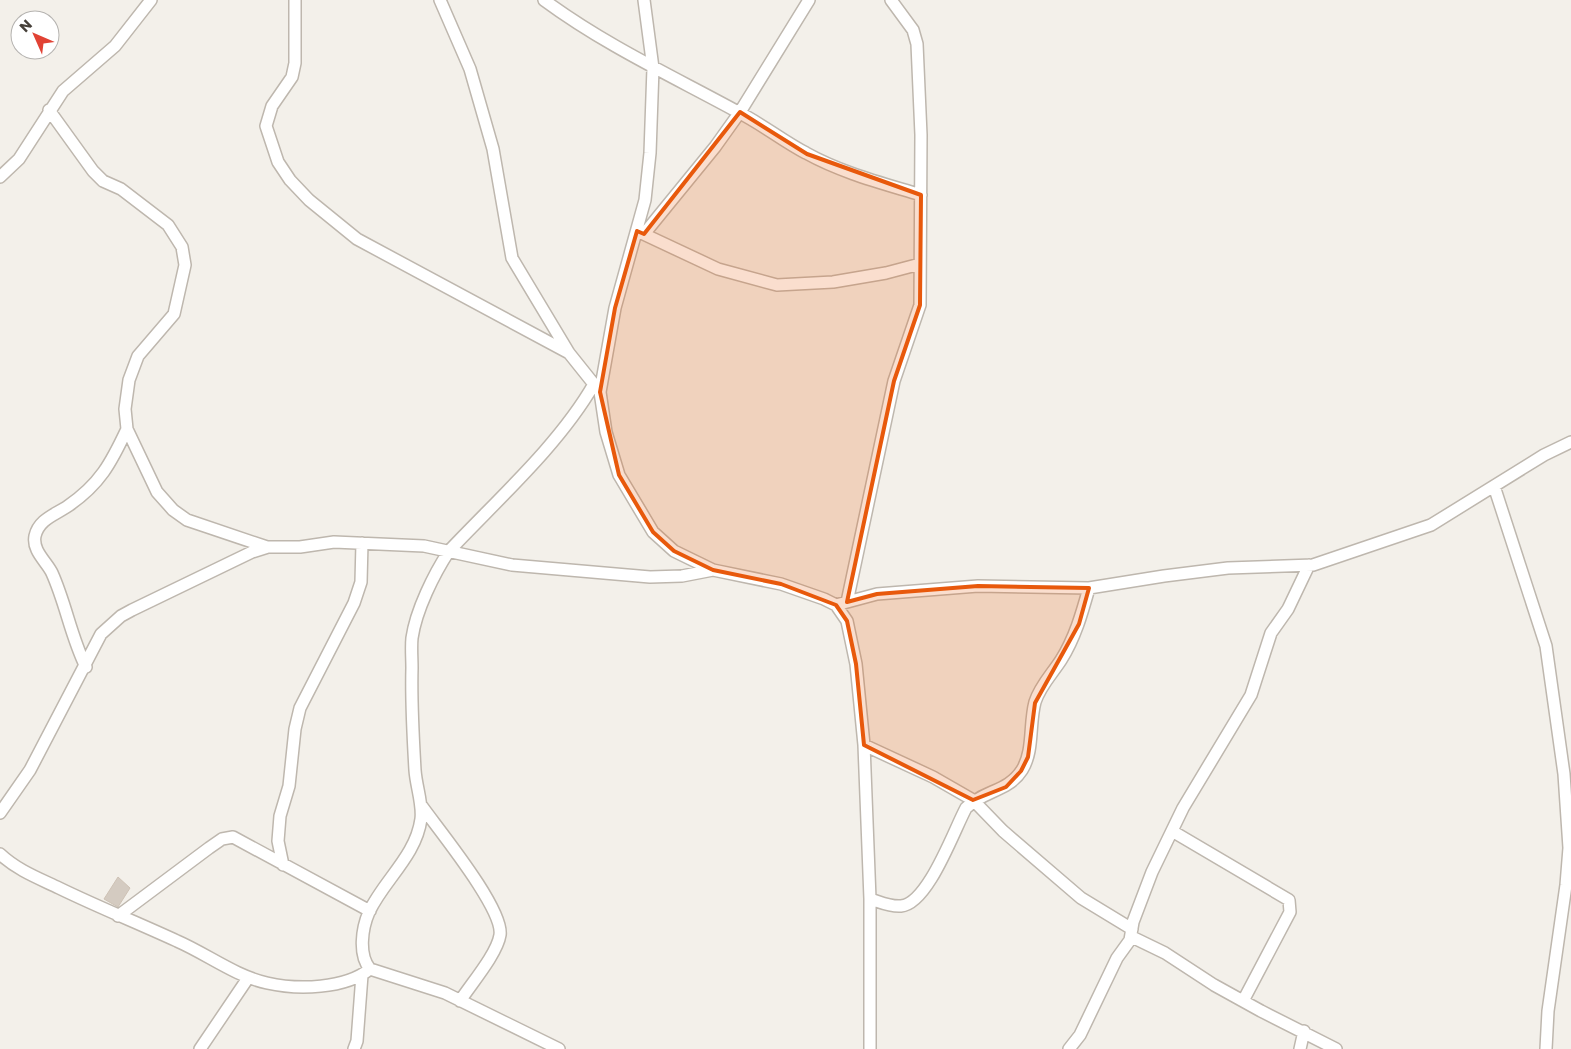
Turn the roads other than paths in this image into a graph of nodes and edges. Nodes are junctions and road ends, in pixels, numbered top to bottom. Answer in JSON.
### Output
{"nodes":[{"id":1,"x":150,"y":0,"type":"edge"},
{"id":2,"x":295,"y":0,"type":"edge"},
{"id":3,"x":440,"y":0,"type":"edge"},
{"id":4,"x":544,"y":0,"type":"edge"},
{"id":5,"x":644,"y":0,"type":"edge"},
{"id":6,"x":809,"y":0,"type":"edge"},
{"id":7,"x":891,"y":0,"type":"edge"},
{"id":8,"x":653,"y":68,"type":"junction"},
{"id":9,"x":50,"y":110,"type":"junction"},
{"id":10,"x":740,"y":112,"type":"junction"},
{"id":11,"x":0,"y":177,"type":"edge"},
{"id":12,"x":921,"y":195,"type":"junction"},
{"id":13,"x":640,"y":232,"type":"junction"},
{"id":14,"x":920,"y":264,"type":"junction"},
{"id":15,"x":568,"y":353,"type":"junction"},
{"id":16,"x":597,"y":388,"type":"junction"},
{"id":17,"x":127,"y":429,"type":"junction"},
{"id":18,"x":1571,"y":442,"type":"edge"},
{"id":19,"x":1494,"y":486,"type":"junction"},
{"id":20,"x":362,"y":543,"type":"junction"},
{"id":21,"x":268,"y":548,"type":"junction"},
{"id":22,"x":449,"y":551,"type":"junction"},
{"id":23,"x":1309,"y":565,"type":"junction"},
{"id":24,"x":713,"y":570,"type":"junction"},
{"id":25,"x":1090,"y":588,"type":"junction"},
{"id":26,"x":841,"y":604,"type":"junction"},
{"id":27,"x":86,"y":667,"type":"junction"},
{"id":28,"x":864,"y":744,"type":"junction"},
{"id":29,"x":973,"y":800,"type":"junction"},
{"id":30,"x":419,"y":803,"type":"junction"},
{"id":31,"x":0,"y":813,"type":"edge"},
{"id":32,"x":1172,"y":831,"type":"junction"},
{"id":33,"x":0,"y":854,"type":"edge"},
{"id":34,"x":283,"y":865,"type":"junction"},
{"id":35,"x":870,"y":899,"type":"junction"},
{"id":36,"x":370,"y":911,"type":"junction"},
{"id":37,"x":118,"y":916,"type":"junction"},
{"id":38,"x":1132,"y":933,"type":"junction"},
{"id":39,"x":366,"y":972,"type":"junction"},
{"id":40,"x":248,"y":978,"type":"junction"},
{"id":41,"x":460,"y":1001,"type":"junction"},
{"id":42,"x":1243,"y":1001,"type":"junction"},
{"id":43,"x":1304,"y":1032,"type":"junction"},
{"id":44,"x":200,"y":1049,"type":"edge"},
{"id":45,"x":354,"y":1049,"type":"edge"},
{"id":46,"x":558,"y":1049,"type":"edge"},
{"id":47,"x":870,"y":1049,"type":"edge"},
{"id":48,"x":1069,"y":1049,"type":"edge"},
{"id":49,"x":1300,"y":1049,"type":"edge"},
{"id":50,"x":1336,"y":1049,"type":"edge"},
{"id":51,"x":1546,"y":1049,"type":"edge"}],
"edges":[{"from":1,"to":9,"type":"street"},
{"from":2,"to":15,"type":"street"},
{"from":3,"to":15,"type":"street"},
{"from":4,"to":8,"type":"street"},
{"from":5,"to":8,"type":"street"},
{"from":6,"to":10,"type":"street"},
{"from":7,"to":12,"type":"street"},
{"from":8,"to":10,"type":"street"},
{"from":8,"to":13,"type":"street"},
{"from":9,"to":11,"type":"street"},
{"from":9,"to":17,"type":"street"},
{"from":10,"to":12,"type":"street"},
{"from":10,"to":13,"type":"street"},
{"from":12,"to":14,"type":"street"},
{"from":13,"to":14,"type":"street"},
{"from":13,"to":16,"type":"street"},
{"from":14,"to":26,"type":"street"},
{"from":15,"to":16,"type":"street"},
{"from":16,"to":22,"type":"street"},
{"from":16,"to":24,"type":"street"},
{"from":17,"to":21,"type":"street"},
{"from":17,"to":27,"type":"street"},
{"from":18,"to":19,"type":"street"},
{"from":19,"to":23,"type":"street"},
{"from":19,"to":51,"type":"street"},
{"from":20,"to":21,"type":"street"},
{"from":20,"to":22,"type":"street"},
{"from":20,"to":34,"type":"street"},
{"from":21,"to":27,"type":"street"},
{"from":22,"to":24,"type":"street"},
{"from":22,"to":30,"type":"street"},
{"from":23,"to":25,"type":"street"},
{"from":23,"to":32,"type":"street"},
{"from":24,"to":26,"type":"street"},
{"from":25,"to":26,"type":"street"},
{"from":25,"to":29,"type":"street"},
{"from":26,"to":28,"type":"street"},
{"from":27,"to":31,"type":"street"},
{"from":28,"to":29,"type":"street"},
{"from":28,"to":35,"type":"street"},
{"from":29,"to":35,"type":"street"},
{"from":29,"to":38,"type":"street"},
{"from":30,"to":36,"type":"street"},
{"from":30,"to":41,"type":"street"},
{"from":32,"to":38,"type":"street"},
{"from":32,"to":42,"type":"street"},
{"from":33,"to":37,"type":"street"},
{"from":34,"to":36,"type":"street"},
{"from":34,"to":37,"type":"street"},
{"from":35,"to":47,"type":"street"},
{"from":36,"to":39,"type":"street"},
{"from":37,"to":40,"type":"street"},
{"from":38,"to":42,"type":"street"},
{"from":38,"to":48,"type":"street"},
{"from":39,"to":40,"type":"street"},
{"from":39,"to":41,"type":"street"},
{"from":39,"to":45,"type":"street"},
{"from":40,"to":44,"type":"street"},
{"from":41,"to":46,"type":"street"},
{"from":42,"to":43,"type":"street"},
{"from":43,"to":49,"type":"street"},
{"from":43,"to":50,"type":"street"}]}
